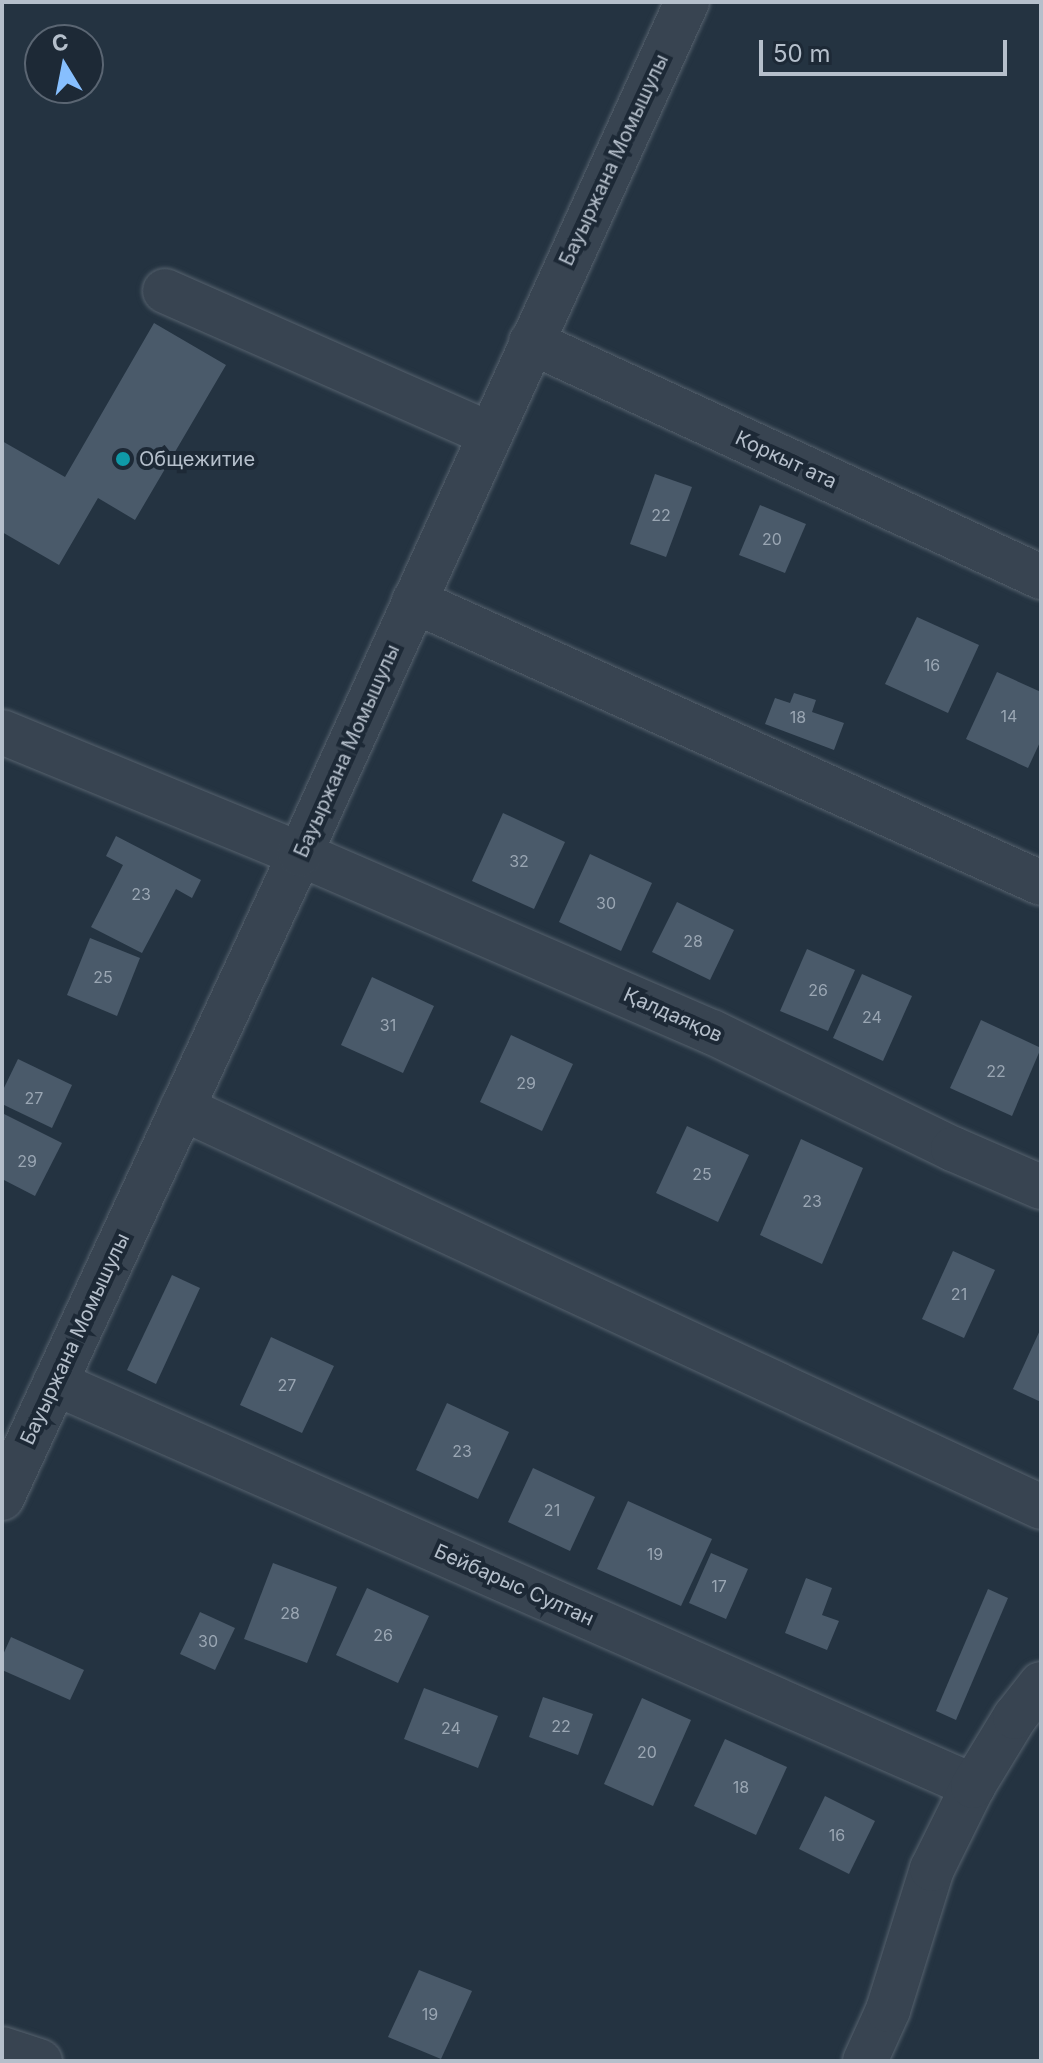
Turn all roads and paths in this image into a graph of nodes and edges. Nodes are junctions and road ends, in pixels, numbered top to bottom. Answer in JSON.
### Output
{"nodes":[{"id":1,"x":672,"y":7,"type":"edge"},
{"id":2,"x":165,"y":291,"type":"dead end"},
{"id":3,"x":531,"y":342,"type":"junction"},
{"id":4,"x":489,"y":434,"type":"junction"},
{"id":5,"x":1041,"y":577,"type":"edge"},
{"id":6,"x":414,"y":601,"type":"junction"},
{"id":7,"x":4,"y":738,"type":"edge"},
{"id":8,"x":300,"y":854,"type":"junction"},
{"id":9,"x":1041,"y":883,"type":"edge"},
{"id":10,"x":182,"y":1108,"type":"junction"},
{"id":11,"x":1041,"y":1187,"type":"edge"},
{"id":12,"x":55,"y":1383,"type":"junction"},
{"id":13,"x":2,"y":1498,"type":"edge"},
{"id":14,"x":1041,"y":1507,"type":"edge"},
{"id":15,"x":1041,"y":1684,"type":"edge"},
{"id":16,"x":973,"y":1786,"type":"junction"},
{"id":17,"x":2,"y":2049,"type":"edge"},
{"id":18,"x":40,"y":2061,"type":"edge"},
{"id":19,"x":865,"y":2061,"type":"edge"}],
"edges":[{"from":1,"to":3,"type":"street","name":"Бауыржана Момышулы"},
{"from":2,"to":4,"type":"street"},
{"from":3,"to":4,"type":"street","name":"Бауыржана Момышулы"},
{"from":3,"to":5,"type":"street","name":"Коркыт ата"},
{"from":4,"to":6,"type":"street","name":"Бауыржана Момышулы"},
{"from":6,"to":8,"type":"street","name":"Бауыржана Момышулы"},
{"from":6,"to":9,"type":"street"},
{"from":7,"to":8,"type":"street","name":"Қалдаяқов"},
{"from":8,"to":10,"type":"street","name":"Бауыржана Момышулы"},
{"from":8,"to":11,"type":"street","name":"Қалдаяқов"},
{"from":10,"to":12,"type":"street","name":"Бауыржана Момышулы"},
{"from":10,"to":14,"type":"street"},
{"from":12,"to":13,"type":"street","name":"Бауыржана Момышулы"},
{"from":12,"to":16,"type":"street","name":"Бейбарыс Султан"},
{"from":15,"to":16,"type":"street"},
{"from":16,"to":19,"type":"street"},
{"from":17,"to":18,"type":"street"}]}
